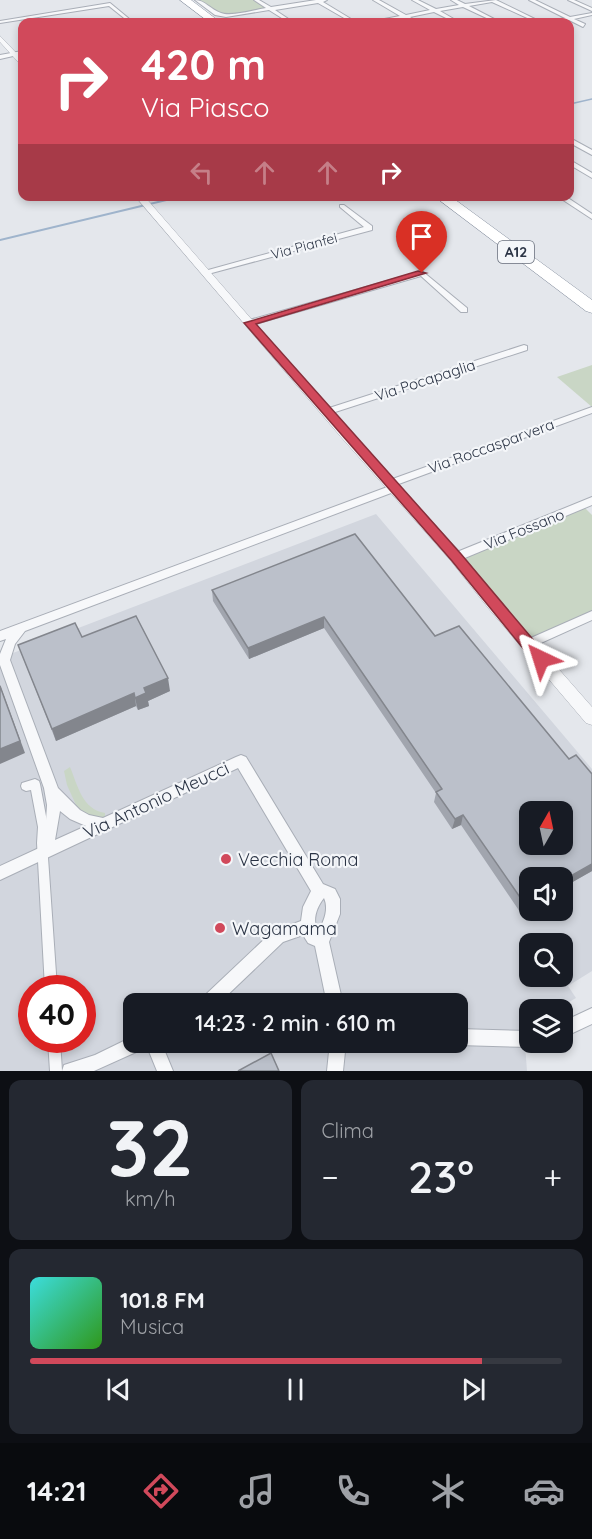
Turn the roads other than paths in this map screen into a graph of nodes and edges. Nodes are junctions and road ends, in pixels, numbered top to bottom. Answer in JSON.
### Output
{"nodes":[{"id":1,"x":174,"y":0,"type":"edge"},
{"id":2,"x":185,"y":0,"type":"edge"},
{"id":3,"x":197,"y":0,"type":"edge"},
{"id":4,"x":256,"y":0,"type":"edge"},
{"id":5,"x":375,"y":0,"type":"edge"},
{"id":6,"x":414,"y":0,"type":"edge"},
{"id":7,"x":453,"y":0,"type":"edge"},
{"id":8,"x":493,"y":0,"type":"edge"},
{"id":9,"x":531,"y":0,"type":"edge"},
{"id":10,"x":570,"y":0,"type":"edge"},
{"id":11,"x":322,"y":1,"type":"edge"},
{"id":12,"x":464,"y":6,"type":"junction"},
{"id":13,"x":270,"y":9,"type":"junction"},
{"id":14,"x":592,"y":10,"type":"edge"},
{"id":15,"x":435,"y":11,"type":"junction"},
{"id":16,"x":592,"y":14,"type":"edge"},
{"id":17,"x":405,"y":17,"type":"junction"},
{"id":18,"x":24,"y":18,"type":"edge"},
{"id":19,"x":126,"y":18,"type":"edge"},
{"id":20,"x":199,"y":18,"type":"edge"},
{"id":21,"x":210,"y":18,"type":"edge"},
{"id":22,"x":285,"y":18,"type":"edge"},
{"id":23,"x":348,"y":18,"type":"edge"},
{"id":24,"x":399,"y":18,"type":"edge"},
{"id":25,"x":449,"y":18,"type":"edge"},
{"id":26,"x":490,"y":18,"type":"edge"},
{"id":27,"x":531,"y":18,"type":"edge"},
{"id":28,"x":570,"y":18,"type":"edge"},
{"id":29,"x":574,"y":18,"type":"edge"},
{"id":30,"x":18,"y":19,"type":"edge"},
{"id":31,"x":574,"y":20,"type":"edge"},
{"id":32,"x":0,"y":22,"type":"edge"},
{"id":33,"x":583,"y":25,"type":"dead end"},
{"id":34,"x":0,"y":38,"type":"edge"},
{"id":35,"x":14,"y":54,"type":"junction"},
{"id":36,"x":18,"y":54,"type":"edge"},
{"id":37,"x":0,"y":57,"type":"edge"},
{"id":38,"x":18,"y":58,"type":"edge"},
{"id":39,"x":574,"y":142,"type":"edge"},
{"id":40,"x":592,"y":153,"type":"edge"},
{"id":41,"x":574,"y":165,"type":"edge"},
{"id":42,"x":592,"y":176,"type":"edge"},
{"id":43,"x":448,"y":201,"type":"edge"},
{"id":44,"x":463,"y":201,"type":"edge"},
{"id":45,"x":568,"y":201,"type":"edge"},
{"id":46,"x":144,"y":202,"type":"edge"},
{"id":47,"x":342,"y":206,"type":"dead end"},
{"id":48,"x":592,"y":217,"type":"edge"},
{"id":49,"x":205,"y":272,"type":"junction"},
{"id":50,"x":592,"y":296,"type":"edge"},
{"id":51,"x":592,"y":308,"type":"edge"},
{"id":52,"x":464,"y":310,"type":"dead end"},
{"id":53,"x":249,"y":323,"type":"junction"},
{"id":54,"x":524,"y":348,"type":"dead end"},
{"id":55,"x":592,"y":410,"type":"edge"},
{"id":56,"x":326,"y":412,"type":"junction"},
{"id":57,"x":393,"y":485,"type":"junction"},
{"id":58,"x":592,"y":501,"type":"edge"},
{"id":59,"x":456,"y":557,"type":"junction"},
{"id":60,"x":592,"y":615,"type":"edge"},
{"id":61,"x":22,"y":628,"type":"junction"},
{"id":62,"x":0,"y":636,"type":"edge"},
{"id":63,"x":528,"y":644,"type":"junction"},
{"id":64,"x":2,"y":659,"type":"edge"},
{"id":65,"x":592,"y":718,"type":"edge"},
{"id":66,"x":26,"y":786,"type":"dead end"},
{"id":67,"x":51,"y":788,"type":"junction"},
{"id":68,"x":74,"y":816,"type":"junction"},
{"id":69,"x":104,"y":825,"type":"junction"},
{"id":70,"x":54,"y":826,"type":"junction"},
{"id":71,"x":81,"y":836,"type":"junction"},
{"id":72,"x":66,"y":842,"type":"junction"},
{"id":73,"x":43,"y":854,"type":"junction"},
{"id":74,"x":0,"y":873,"type":"edge"},
{"id":75,"x":319,"y":891,"type":"junction"},
{"id":76,"x":307,"y":926,"type":"junction"},
{"id":77,"x":321,"y":941,"type":"junction"},
{"id":78,"x":50,"y":975,"type":"edge"},
{"id":79,"x":218,"y":993,"type":"edge"},
{"id":80,"x":333,"y":993,"type":"edge"},
{"id":81,"x":592,"y":1016,"type":"edge"},
{"id":82,"x":573,"y":1024,"type":"edge"},
{"id":83,"x":468,"y":1037,"type":"edge"},
{"id":84,"x":519,"y":1039,"type":"edge"},
{"id":85,"x":123,"y":1050,"type":"edge"},
{"id":86,"x":55,"y":1053,"type":"edge"},
{"id":87,"x":158,"y":1053,"type":"edge"},
{"id":88,"x":337,"y":1053,"type":"edge"},
{"id":89,"x":56,"y":1071,"type":"edge"},
{"id":90,"x":70,"y":1071,"type":"edge"},
{"id":91,"x":165,"y":1071,"type":"edge"},
{"id":92,"x":335,"y":1071,"type":"edge"}],
"edges":[{"from":1,"to":20,"type":"highway"},
{"from":2,"to":21,"type":"highway"},
{"from":3,"to":13,"type":"street"},
{"from":4,"to":13,"type":"street"},
{"from":5,"to":17,"type":"street"},
{"from":6,"to":15,"type":"street"},
{"from":7,"to":12,"type":"street"},
{"from":8,"to":12,"type":"street"},
{"from":8,"to":27,"type":"street"},
{"from":9,"to":28,"type":"street"},
{"from":10,"to":14,"type":"street"},
{"from":11,"to":13,"type":"street"},
{"from":11,"to":23,"type":"street"},
{"from":12,"to":15,"type":"street"},
{"from":12,"to":26,"type":"street"},
{"from":13,"to":22,"type":"street"},
{"from":15,"to":17,"type":"street"},
{"from":15,"to":25,"type":"street"},
{"from":16,"to":29,"type":"street"},
{"from":17,"to":24,"type":"street"},
{"from":18,"to":19,"type":"street"},
{"from":30,"to":32,"type":"street"},
{"from":31,"to":33,"type":"street"},
{"from":34,"to":35,"type":"street"},
{"from":35,"to":36,"type":"street"},
{"from":35,"to":37,"type":"street"},
{"from":35,"to":38,"type":"street"},
{"from":39,"to":40,"type":"street"},
{"from":41,"to":42,"type":"street"},
{"from":43,"to":51,"type":"highway","number":"A12"},
{"from":44,"to":50,"type":"highway","number":"A12"},
{"from":45,"to":48,"type":"street"},
{"from":46,"to":49,"type":"street"},
{"from":47,"to":49,"type":"street","name":"Via Pianfei"},
{"from":49,"to":53,"type":"street"},
{"from":52,"to":53,"type":"street"},
{"from":53,"to":56,"type":"street"},
{"from":54,"to":56,"type":"street","name":"Via Pocapaglia"},
{"from":55,"to":57,"type":"street","name":"Via Roccasparvera"},
{"from":56,"to":57,"type":"street"},
{"from":57,"to":59,"type":"street"},
{"from":57,"to":61,"type":"street","name":"Via Roccasparvera"},
{"from":58,"to":59,"type":"street","name":"Via Fossano"},
{"from":59,"to":63,"type":"street"},
{"from":60,"to":63,"type":"street"},
{"from":61,"to":62,"type":"street","name":"Via Roccasparvera"},
{"from":61,"to":64,"type":"street"},
{"from":63,"to":65,"type":"street"},
{"from":64,"to":67,"type":"street"},
{"from":66,"to":73,"type":"street"},
{"from":67,"to":68,"type":"street"},
{"from":67,"to":70,"type":"street"},
{"from":68,"to":69,"type":"street"},
{"from":68,"to":71,"type":"street"},
{"from":69,"to":71,"type":"street","name":"Via Antonio Meucci"},
{"from":69,"to":75,"type":"street","name":"Via Antonio Meucci"},
{"from":70,"to":72,"type":"street"},
{"from":70,"to":73,"type":"street"},
{"from":71,"to":72,"type":"street","name":"Via Antonio Meucci"},
{"from":72,"to":73,"type":"street","name":"Via Antonio Meucci"},
{"from":73,"to":74,"type":"street","name":"Via Antonio Meucci"},
{"from":73,"to":78,"type":"street"},
{"from":75,"to":76,"type":"street"},
{"from":75,"to":77,"type":"street"},
{"from":76,"to":77,"type":"street"},
{"from":76,"to":79,"type":"street"},
{"from":77,"to":80,"type":"street"},
{"from":81,"to":82,"type":"street"},
{"from":83,"to":84,"type":"street"},
{"from":85,"to":90,"type":"street"},
{"from":86,"to":89,"type":"street"},
{"from":87,"to":91,"type":"street"},
{"from":88,"to":92,"type":"street"}]}
